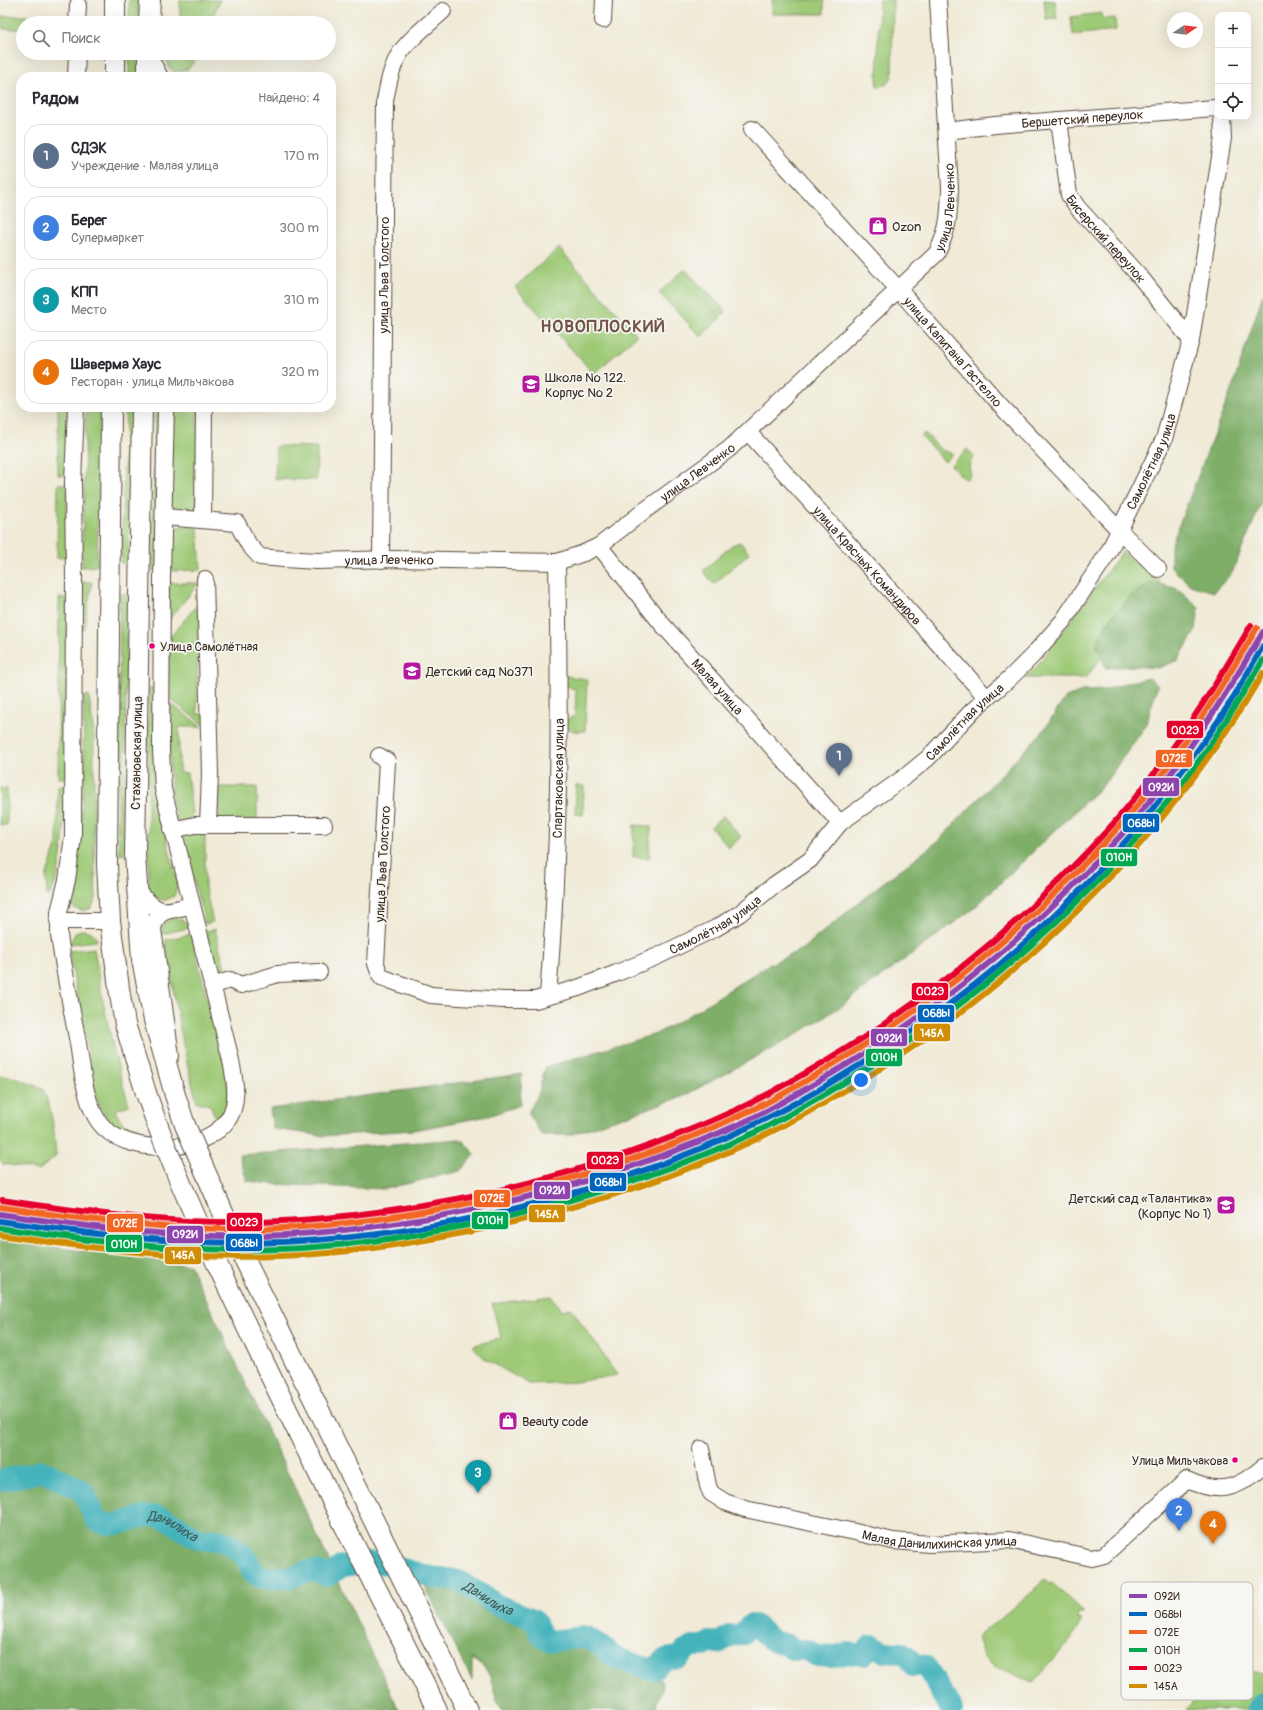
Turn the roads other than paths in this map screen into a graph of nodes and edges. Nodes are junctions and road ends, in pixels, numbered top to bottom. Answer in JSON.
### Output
{"nodes":[{"id":1,"x":115,"y":0,"type":"edge"},
{"id":2,"x":150,"y":0,"type":"edge"},
{"id":3,"x":604,"y":0,"type":"edge"},
{"id":4,"x":938,"y":0,"type":"edge"},
{"id":5,"x":78,"y":5,"type":"dead end"},
{"id":6,"x":443,"y":11,"type":"dead end"},
{"id":7,"x":77,"y":16,"type":"edge"},
{"id":8,"x":115,"y":16,"type":"edge"},
{"id":9,"x":149,"y":16,"type":"edge"},
{"id":10,"x":603,"y":20,"type":"dead end"},
{"id":11,"x":77,"y":60,"type":"edge"},
{"id":12,"x":115,"y":60,"type":"edge"},
{"id":13,"x":148,"y":60,"type":"edge"},
{"id":14,"x":151,"y":60,"type":"edge"},
{"id":15,"x":76,"y":72,"type":"edge"},
{"id":16,"x":115,"y":72,"type":"edge"},
{"id":17,"x":148,"y":72,"type":"edge"},
{"id":18,"x":157,"y":72,"type":"edge"},
{"id":19,"x":1215,"y":108,"type":"edge"},
{"id":20,"x":1059,"y":120,"type":"junction"},
{"id":21,"x":1222,"y":120,"type":"edge"},
{"id":22,"x":752,"y":130,"type":"dead end"},
{"id":23,"x":947,"y":131,"type":"junction"},
{"id":24,"x":899,"y":290,"type":"junction"},
{"id":25,"x":1191,"y":340,"type":"junction"},
{"id":26,"x":76,"y":412,"type":"edge"},
{"id":27,"x":111,"y":412,"type":"edge"},
{"id":28,"x":142,"y":412,"type":"edge"},
{"id":29,"x":166,"y":412,"type":"edge"},
{"id":30,"x":204,"y":412,"type":"edge"},
{"id":31,"x":748,"y":432,"type":"junction"},
{"id":32,"x":164,"y":517,"type":"junction"},
{"id":33,"x":203,"y":520,"type":"junction"},
{"id":34,"x":1119,"y":530,"type":"junction"},
{"id":35,"x":599,"y":546,"type":"junction"},
{"id":36,"x":380,"y":560,"type":"junction"},
{"id":37,"x":557,"y":562,"type":"junction"},
{"id":38,"x":1158,"y":568,"type":"dead end"},
{"id":39,"x":205,"y":579,"type":"dead end"},
{"id":40,"x":987,"y":698,"type":"junction"},
{"id":41,"x":379,"y":756,"type":"dead end"},
{"id":42,"x":840,"y":823,"type":"junction"},
{"id":43,"x":208,"y":825,"type":"junction"},
{"id":44,"x":324,"y":825,"type":"dead end"},
{"id":45,"x":172,"y":830,"type":"junction"},
{"id":46,"x":137,"y":890,"type":"junction"},
{"id":47,"x":192,"y":905,"type":"junction"},
{"id":48,"x":167,"y":911,"type":"junction"},
{"id":49,"x":110,"y":920,"type":"junction"},
{"id":50,"x":58,"y":921,"type":"junction"},
{"id":51,"x":319,"y":972,"type":"dead end"},
{"id":52,"x":381,"y":977,"type":"joint"},
{"id":53,"x":212,"y":986,"type":"junction"},
{"id":54,"x":548,"y":995,"type":"junction"},
{"id":55,"x":175,"y":1096,"type":"junction"},
{"id":56,"x":701,"y":1449,"type":"dead end"},
{"id":57,"x":1263,"y":1467,"type":"edge"},
{"id":58,"x":437,"y":1710,"type":"edge"},
{"id":59,"x":468,"y":1710,"type":"edge"}],
"edges":[{"from":1,"to":8,"type":"main road"},
{"from":2,"to":9,"type":"main road"},
{"from":3,"to":10,"type":"street"},
{"from":4,"to":23,"type":"street","name":"улица Левченко"},
{"from":5,"to":7,"type":"street"},
{"from":6,"to":36,"type":"street","name":"улица Льва Толстого"},
{"from":11,"to":15,"type":"street"},
{"from":12,"to":16,"type":"main road"},
{"from":13,"to":17,"type":"main road"},
{"from":14,"to":18,"type":"street"},
{"from":19,"to":20,"type":"street","name":"Бершетский переулок"},
{"from":20,"to":23,"type":"street","name":"Бершетский переулок"},
{"from":20,"to":25,"type":"street","name":"Бисерский переулок"},
{"from":21,"to":25,"type":"street","name":"Самолётная улица"},
{"from":22,"to":24,"type":"street","name":"улица Капитана Гастелло"},
{"from":23,"to":24,"type":"street","name":"улица Левченко"},
{"from":24,"to":31,"type":"street","name":"улица Левченко"},
{"from":24,"to":34,"type":"street","name":"улица Капитана Гастелло"},
{"from":25,"to":34,"type":"street","name":"Самолётная улица"},
{"from":26,"to":50,"type":"street"},
{"from":27,"to":49,"type":"main road"},
{"from":28,"to":46,"type":"main road","name":"Стахановская улица"},
{"from":29,"to":32,"type":"street"},
{"from":30,"to":33,"type":"street"},
{"from":31,"to":35,"type":"street","name":"улица Левченко"},
{"from":31,"to":40,"type":"street","name":"улица Красных Командиров"},
{"from":32,"to":33,"type":"street","name":"улица Левченко"},
{"from":32,"to":45,"type":"street"},
{"from":33,"to":36,"type":"street","name":"улица Левченко"},
{"from":34,"to":38,"type":"street","name":"улица Капитана Гастелло"},
{"from":34,"to":40,"type":"street","name":"Самолётная улица"},
{"from":35,"to":37,"type":"street","name":"улица Левченко"},
{"from":35,"to":42,"type":"street","name":"Малая улица"},
{"from":36,"to":37,"type":"street","name":"улица Левченко"},
{"from":37,"to":54,"type":"street","name":"Спартаковская улица"},
{"from":39,"to":43,"type":"street"},
{"from":40,"to":42,"type":"street","name":"Самолётная улица"},
{"from":41,"to":52,"type":"street","name":"улица Льва Толстого"},
{"from":42,"to":54,"type":"street","name":"Самолётная улица"},
{"from":43,"to":44,"type":"street"},
{"from":43,"to":45,"type":"street"},
{"from":45,"to":47,"type":"street"},
{"from":46,"to":48,"type":"street"},
{"from":46,"to":55,"type":"main road","name":"Стахановская улица"},
{"from":47,"to":48,"type":"street"},
{"from":47,"to":53,"type":"street"},
{"from":48,"to":55,"type":"street"},
{"from":49,"to":50,"type":"street"},
{"from":49,"to":58,"type":"main road","bridge":true},
{"from":50,"to":53,"type":"street"},
{"from":51,"to":53,"type":"street"},
{"from":52,"to":54,"type":"street","name":"Самолётная улица"},
{"from":55,"to":59,"type":"main road","name":"Стахановская улица","bridge":true},
{"from":56,"to":57,"type":"street","name":"Малая Данилихинская улица"}]}
